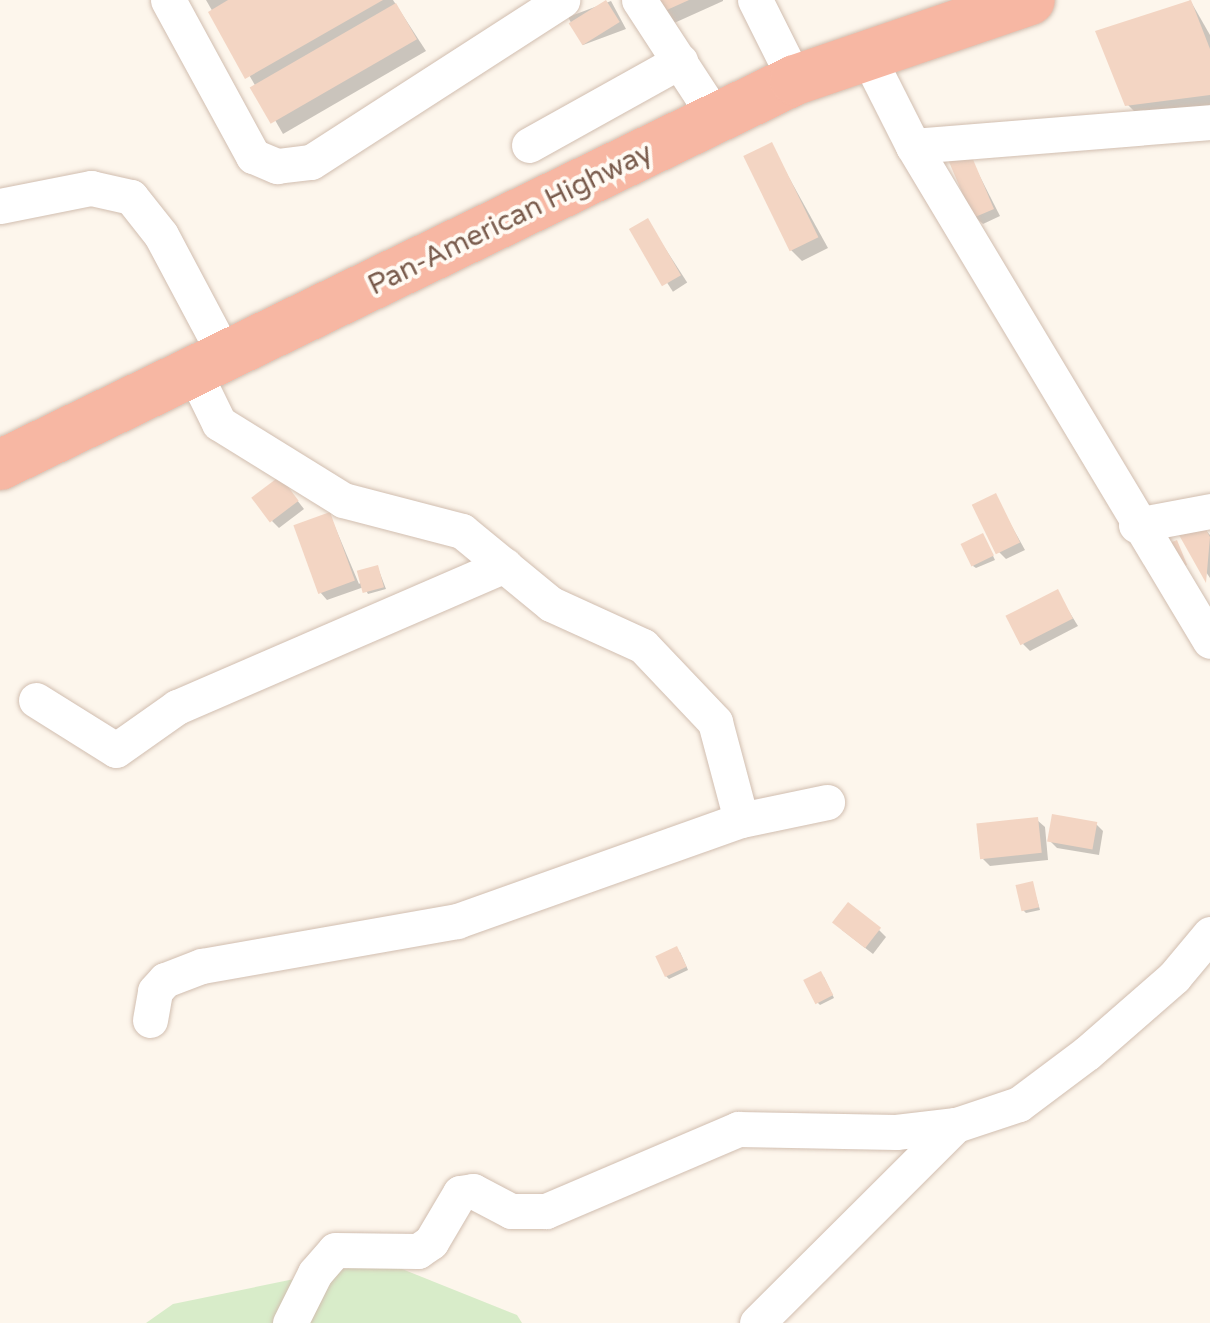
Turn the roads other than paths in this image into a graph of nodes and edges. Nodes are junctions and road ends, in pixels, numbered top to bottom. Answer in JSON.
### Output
{"nodes":[{"id":1,"x":168,"y":0,"type":"edge"},
{"id":2,"x":562,"y":0,"type":"edge"},
{"id":3,"x":639,"y":0,"type":"edge"},
{"id":4,"x":755,"y":0,"type":"edge"},
{"id":5,"x":1030,"y":0,"type":"edge"},
{"id":6,"x":867,"y":55,"type":"junction"},
{"id":7,"x":680,"y":61,"type":"junction"},
{"id":8,"x":796,"y":80,"type":"junction"},
{"id":9,"x":716,"y":118,"type":"junction"},
{"id":10,"x":1210,"y":122,"type":"edge"},
{"id":11,"x":529,"y":146,"type":"dead end"},
{"id":12,"x":913,"y":146,"type":"junction"},
{"id":13,"x":0,"y":206,"type":"edge"},
{"id":14,"x":210,"y":364,"type":"junction"},
{"id":15,"x":0,"y":465,"type":"edge"},
{"id":16,"x":1210,"y":511,"type":"edge"},
{"id":17,"x":1136,"y":524,"type":"junction"},
{"id":18,"x":504,"y":565,"type":"junction"},
{"id":19,"x":1210,"y":641,"type":"edge"},
{"id":20,"x":36,"y":700,"type":"dead end"},
{"id":21,"x":826,"y":802,"type":"dead end"},
{"id":22,"x":741,"y":820,"type":"junction"},
{"id":23,"x":1210,"y":934,"type":"edge"},
{"id":24,"x":150,"y":1020,"type":"dead end"},
{"id":25,"x":956,"y":1124,"type":"junction"},
{"id":26,"x":290,"y":1323,"type":"edge"},
{"id":27,"x":757,"y":1323,"type":"edge"}],
"edges":[{"from":1,"to":2,"type":"street"},
{"from":3,"to":7,"type":"street"},
{"from":4,"to":8,"type":"street"},
{"from":5,"to":6,"type":"highway","name":"Pan-American Highway"},
{"from":6,"to":8,"type":"highway","name":"Pan-American Highway"},
{"from":6,"to":12,"type":"street"},
{"from":7,"to":9,"type":"street"},
{"from":7,"to":11,"type":"street"},
{"from":8,"to":9,"type":"highway","name":"Pan-American Highway"},
{"from":9,"to":14,"type":"highway","name":"Pan-American Highway"},
{"from":10,"to":12,"type":"street"},
{"from":12,"to":17,"type":"street"},
{"from":13,"to":14,"type":"street"},
{"from":14,"to":15,"type":"highway","name":"Pan-American Highway"},
{"from":14,"to":18,"type":"street"},
{"from":16,"to":17,"type":"street"},
{"from":17,"to":19,"type":"street"},
{"from":18,"to":20,"type":"street"},
{"from":18,"to":22,"type":"street"},
{"from":21,"to":22,"type":"street"},
{"from":22,"to":24,"type":"street"},
{"from":23,"to":25,"type":"street"},
{"from":25,"to":26,"type":"street"},
{"from":25,"to":27,"type":"street"}]}
